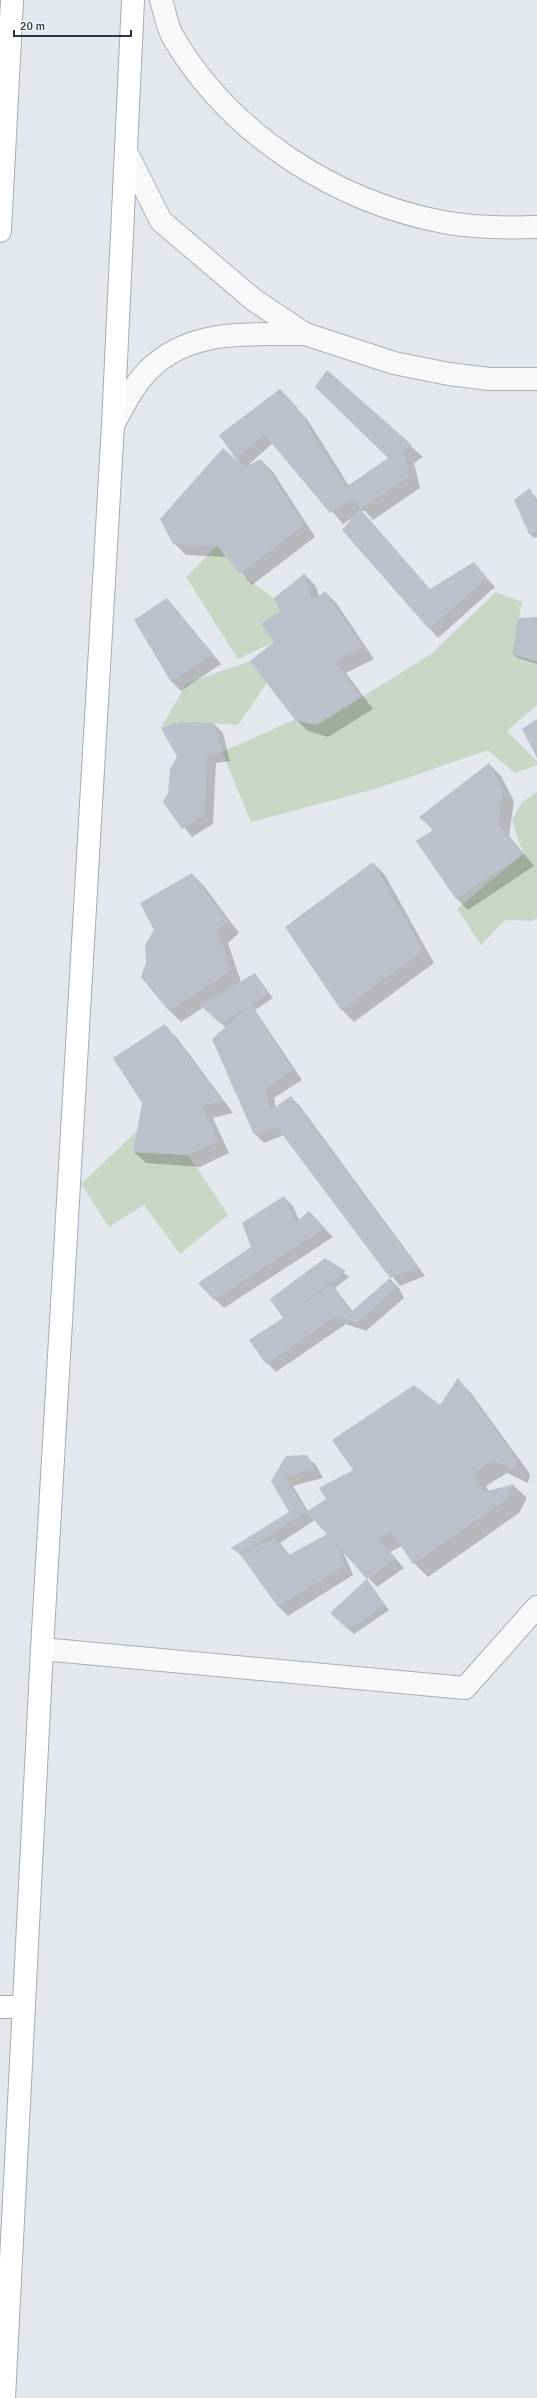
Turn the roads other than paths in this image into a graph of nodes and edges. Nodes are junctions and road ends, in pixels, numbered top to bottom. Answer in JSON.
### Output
{"nodes":[{"id":1,"x":12,"y":0,"type":"edge"},
{"id":2,"x":133,"y":0,"type":"edge"},
{"id":3,"x":161,"y":0,"type":"edge"},
{"id":4,"x":126,"y":151,"type":"junction"},
{"id":5,"x":537,"y":227,"type":"edge"},
{"id":6,"x":0,"y":231,"type":"edge"},
{"id":7,"x":305,"y":334,"type":"junction"},
{"id":8,"x":537,"y":379,"type":"edge"},
{"id":9,"x":113,"y":425,"type":"junction"},
{"id":10,"x":537,"y":1607,"type":"edge"},
{"id":11,"x":42,"y":1649,"type":"junction"},
{"id":12,"x":0,"y":2007,"type":"edge"},
{"id":13,"x":24,"y":2007,"type":"junction"},
{"id":14,"x":4,"y":2398,"type":"edge"}],
"edges":[{"from":1,"to":6,"type":"main road"},
{"from":2,"to":4,"type":"main road"},
{"from":3,"to":5,"type":"street"},
{"from":4,"to":7,"type":"street"},
{"from":4,"to":9,"type":"main road"},
{"from":7,"to":8,"type":"street"},
{"from":7,"to":9,"type":"street"},
{"from":9,"to":11,"type":"main road"},
{"from":10,"to":11,"type":"street"},
{"from":11,"to":13,"type":"main road"},
{"from":12,"to":13,"type":"main road"},
{"from":13,"to":14,"type":"main road"}]}
